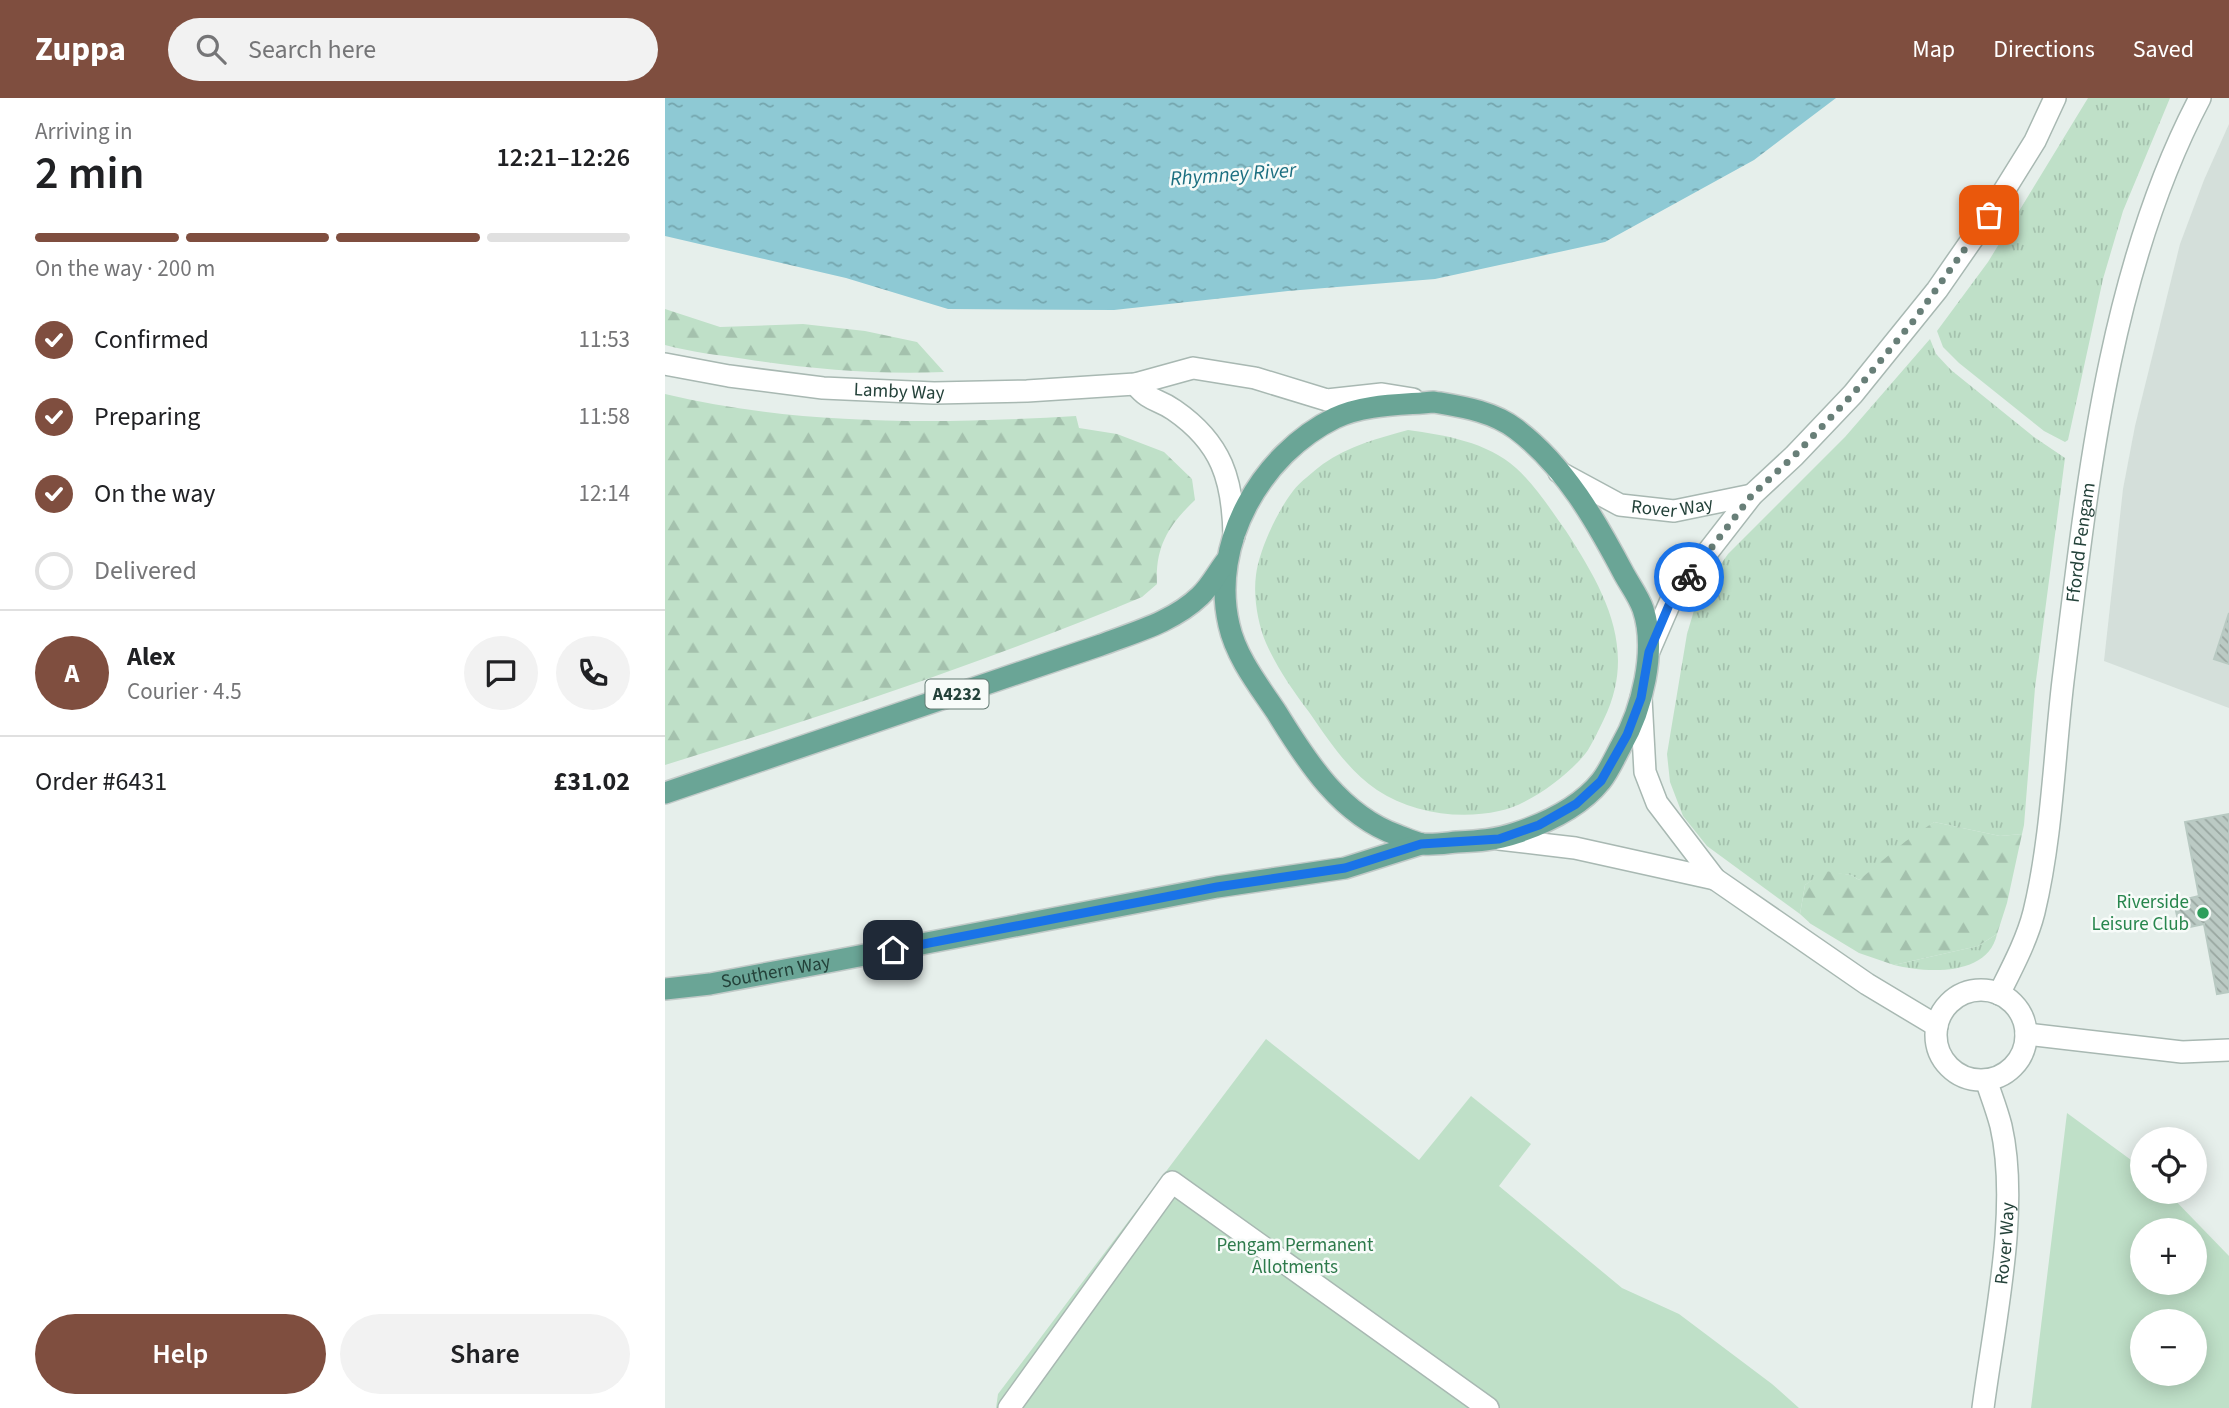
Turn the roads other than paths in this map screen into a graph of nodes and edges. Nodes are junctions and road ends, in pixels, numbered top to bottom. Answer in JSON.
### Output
{"nodes":[{"id":1,"x":2055,"y":98,"type":"edge"},
{"id":2,"x":2200,"y":98,"type":"edge"},
{"id":3,"x":665,"y":364,"type":"edge"},
{"id":4,"x":1135,"y":384,"type":"junction"},
{"id":5,"x":1434,"y":402,"type":"junction"},
{"id":6,"x":1559,"y":472,"type":"junction"},
{"id":7,"x":1752,"y":495,"type":"junction"},
{"id":8,"x":1234,"y":536,"type":"junction"},
{"id":9,"x":1227,"y":560,"type":"junction"},
{"id":10,"x":1649,"y":652,"type":"junction"},
{"id":11,"x":1641,"y":698,"type":"junction"},
{"id":12,"x":665,"y":793,"type":"edge"},
{"id":13,"x":1499,"y":839,"type":"junction"},
{"id":14,"x":1421,"y":844,"type":"junction"},
{"id":15,"x":1715,"y":879,"type":"junction"},
{"id":16,"x":665,"y":989,"type":"edge"},
{"id":17,"x":1999,"y":994,"type":"junction"},
{"id":18,"x":1937,"y":1026,"type":"junction"},
{"id":19,"x":2026,"y":1034,"type":"junction"},
{"id":20,"x":2229,"y":1050,"type":"edge"},
{"id":21,"x":1986,"y":1080,"type":"junction"},
{"id":22,"x":1009,"y":1408,"type":"edge"},
{"id":23,"x":1488,"y":1408,"type":"edge"},
{"id":24,"x":1983,"y":1408,"type":"edge"}],
"edges":[{"from":1,"to":7,"type":"street","name":"Rover Way"},
{"from":2,"to":17,"type":"street","name":"Ffordd Pengam"},
{"from":3,"to":4,"type":"street","name":"Lamby Way"},
{"from":4,"to":5,"type":"street","name":"Lamby Way"},
{"from":4,"to":8,"type":"street"},
{"from":5,"to":6,"type":"main road"},
{"from":5,"to":8,"type":"main road"},
{"from":6,"to":7,"type":"street","name":"Rover Way"},
{"from":6,"to":10,"type":"main road"},
{"from":7,"to":10,"type":"street","name":"Rover Way"},
{"from":8,"to":9,"type":"main road"},
{"from":9,"to":12,"type":"main road","number":"A4232"},
{"from":9,"to":14,"type":"main road"},
{"from":10,"to":11,"type":"main road"},
{"from":11,"to":13,"type":"main road"},
{"from":11,"to":15,"type":"street"},
{"from":13,"to":14,"type":"main road"},
{"from":13,"to":15,"type":"street"},
{"from":14,"to":16,"type":"main road","name":"Southern Way"},
{"from":15,"to":18,"type":"street"},
{"from":17,"to":18,"type":"street"},
{"from":17,"to":19,"type":"street"},
{"from":18,"to":21,"type":"street"},
{"from":19,"to":20,"type":"street"},
{"from":19,"to":21,"type":"street"},
{"from":21,"to":24,"type":"street","name":"Rover Way"},
{"from":22,"to":23,"type":"street"}]}
